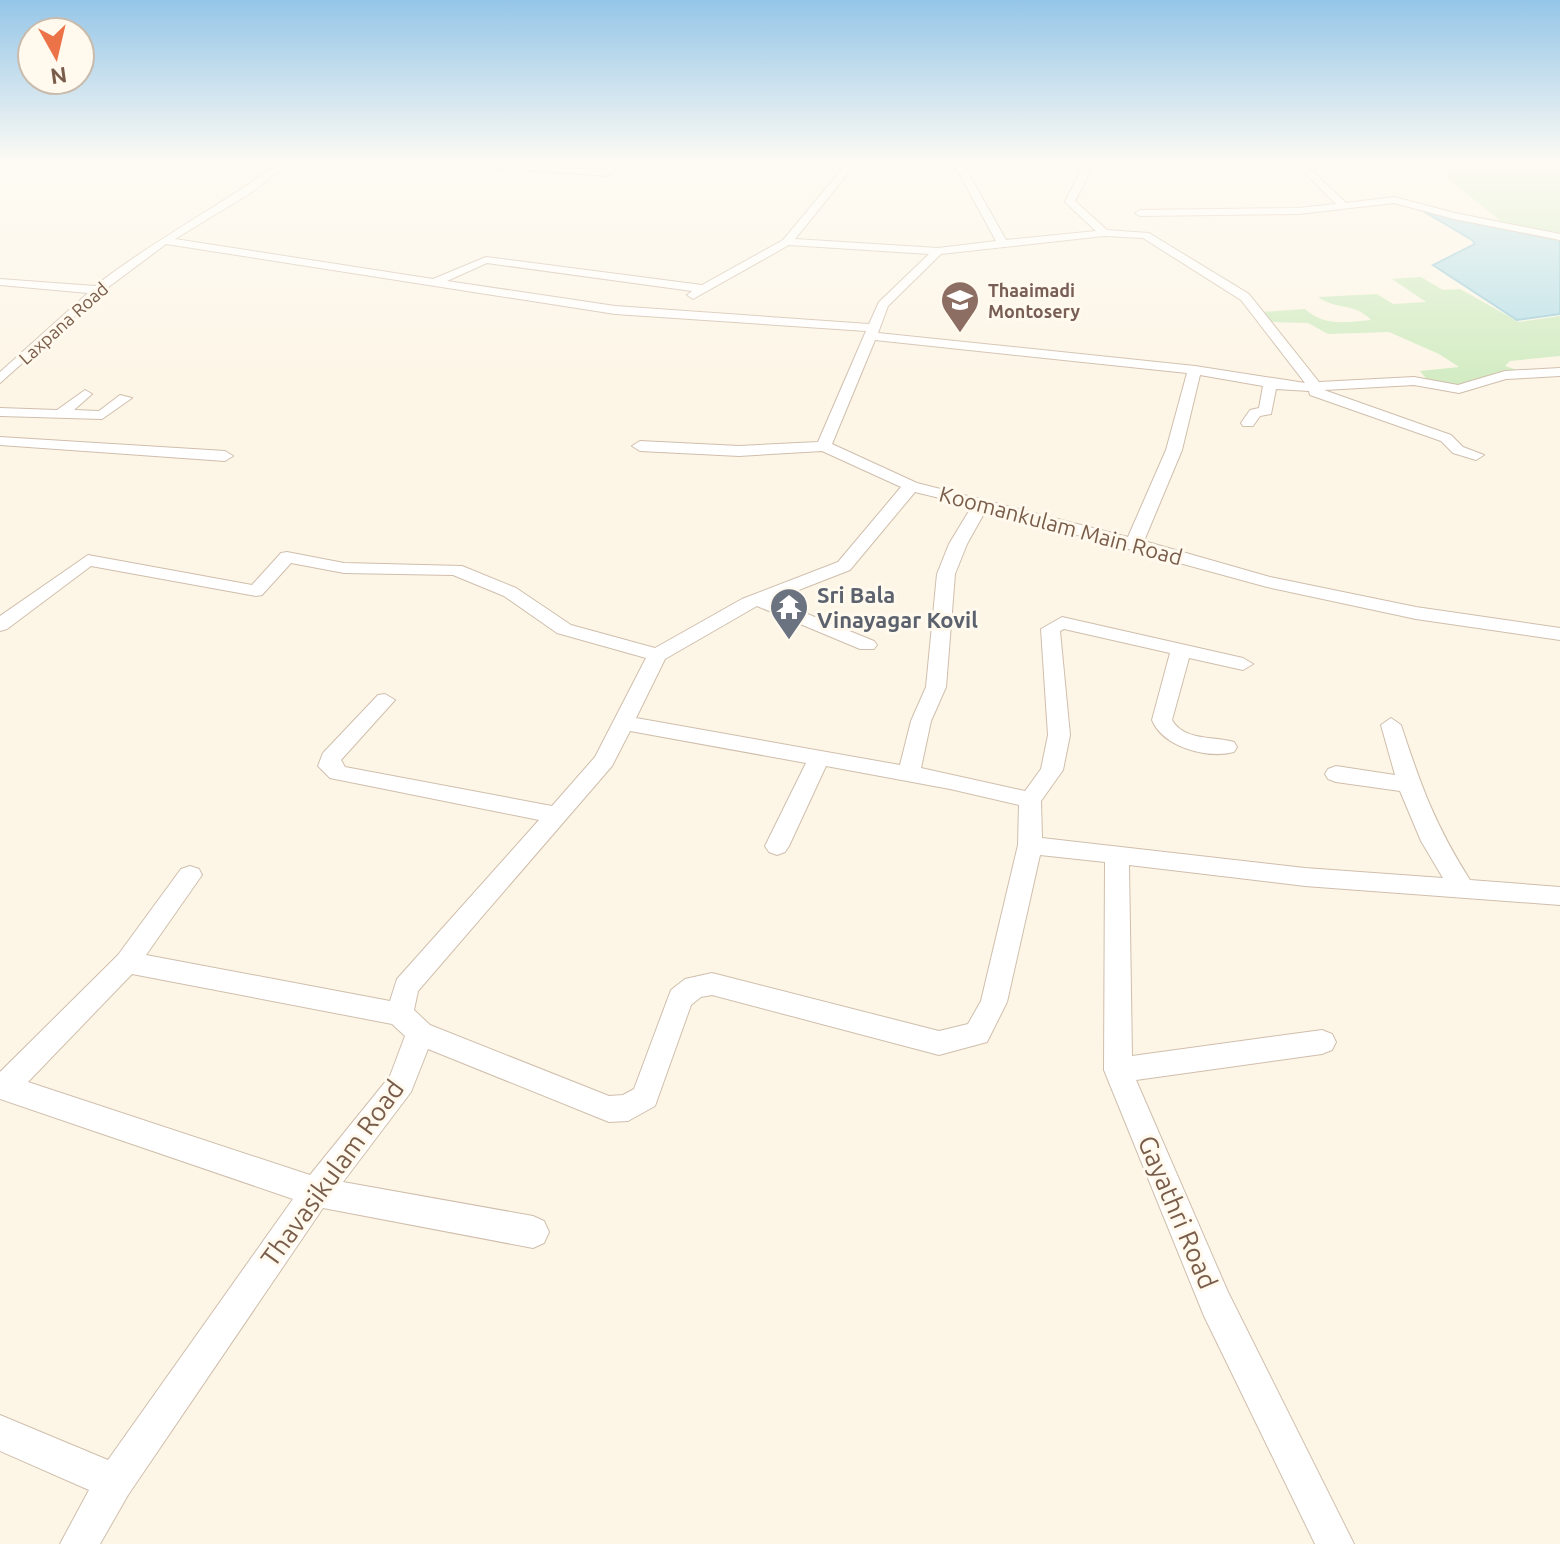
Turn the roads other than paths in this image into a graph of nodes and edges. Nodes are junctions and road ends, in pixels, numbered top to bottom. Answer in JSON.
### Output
{"nodes":[{"id":1,"x":177,"y":234,"type":"edge"},
{"id":2,"x":794,"y":234,"type":"edge"},
{"id":3,"x":997,"y":234,"type":"edge"},
{"id":4,"x":1094,"y":234,"type":"edge"},
{"id":5,"x":1126,"y":234,"type":"edge"},
{"id":6,"x":166,"y":241,"type":"junction"},
{"id":7,"x":787,"y":242,"type":"junction"},
{"id":8,"x":1003,"y":244,"type":"junction"},
{"id":9,"x":938,"y":251,"type":"junction"},
{"id":10,"x":0,"y":282,"type":"edge"},
{"id":11,"x":431,"y":283,"type":"junction"},
{"id":12,"x":703,"y":289,"type":"junction"},
{"id":13,"x":98,"y":290,"type":"junction"},
{"id":14,"x":661,"y":314,"type":"junction"},
{"id":15,"x":872,"y":332,"type":"junction"},
{"id":16,"x":1195,"y":370,"type":"junction"},
{"id":17,"x":1560,"y":372,"type":"edge"},
{"id":18,"x":1,"y":377,"type":"edge"},
{"id":19,"x":1270,"y":384,"type":"junction"},
{"id":20,"x":1308,"y":388,"type":"junction"},
{"id":21,"x":85,"y":394,"type":"dead end"},
{"id":22,"x":125,"y":398,"type":"dead end"},
{"id":23,"x":0,"y":412,"type":"edge"},
{"id":24,"x":60,"y":414,"type":"junction"},
{"id":25,"x":1248,"y":423,"type":"dead end"},
{"id":26,"x":0,"y":441,"type":"edge"},
{"id":27,"x":640,"y":446,"type":"dead end"},
{"id":28,"x":824,"y":446,"type":"junction"},
{"id":29,"x":1476,"y":455,"type":"dead end"},
{"id":30,"x":225,"y":456,"type":"dead end"},
{"id":31,"x":911,"y":486,"type":"junction"},
{"id":32,"x":982,"y":503,"type":"junction"},
{"id":33,"x":1134,"y":544,"type":"junction"},
{"id":34,"x":758,"y":600,"type":"junction"},
{"id":35,"x":0,"y":625,"type":"edge"},
{"id":36,"x":1560,"y":634,"type":"edge"},
{"id":37,"x":867,"y":645,"type":"dead end"},
{"id":38,"x":1181,"y":650,"type":"junction"},
{"id":39,"x":657,"y":655,"type":"junction"},
{"id":40,"x":1243,"y":664,"type":"dead end"},
{"id":41,"x":385,"y":700,"type":"dead end"},
{"id":42,"x":623,"y":723,"type":"junction"},
{"id":43,"x":1391,"y":725,"type":"dead end"},
{"id":44,"x":1226,"y":747,"type":"dead end"},
{"id":45,"x":819,"y":758,"type":"junction"},
{"id":46,"x":909,"y":774,"type":"junction"},
{"id":47,"x":1336,"y":774,"type":"dead end"},
{"id":48,"x":1410,"y":785,"type":"junction"},
{"id":49,"x":1030,"y":800,"type":"junction"},
{"id":50,"x":557,"y":815,"type":"junction"},
{"id":51,"x":1030,"y":845,"type":"junction"},
{"id":52,"x":777,"y":846,"type":"dead end"},
{"id":53,"x":1117,"y":857,"type":"junction"},
{"id":54,"x":190,"y":875,"type":"dead end"},
{"id":55,"x":1462,"y":888,"type":"junction"},
{"id":56,"x":1560,"y":896,"type":"edge"},
{"id":57,"x":127,"y":962,"type":"junction"},
{"id":58,"x":410,"y":1023,"type":"junction"},
{"id":59,"x":1322,"y":1042,"type":"dead end"},
{"id":60,"x":1118,"y":1070,"type":"junction"},
{"id":61,"x":2,"y":1087,"type":"edge"},
{"id":62,"x":316,"y":1192,"type":"junction"},
{"id":63,"x":533,"y":1232,"type":"dead end"},
{"id":64,"x":0,"y":1433,"type":"edge"},
{"id":65,"x":115,"y":1482,"type":"junction"},
{"id":66,"x":79,"y":1544,"type":"edge"},
{"id":67,"x":1335,"y":1544,"type":"edge"}],
"edges":[{"from":1,"to":6,"type":"street","name":"Laxpana Road"},
{"from":2,"to":7,"type":"street"},
{"from":3,"to":8,"type":"street"},
{"from":4,"to":8,"type":"street"},
{"from":5,"to":20,"type":"street"},
{"from":6,"to":11,"type":"street"},
{"from":6,"to":13,"type":"street","name":"Laxpana Road"},
{"from":7,"to":9,"type":"street"},
{"from":7,"to":12,"type":"street"},
{"from":8,"to":9,"type":"street"},
{"from":9,"to":15,"type":"street"},
{"from":10,"to":13,"type":"street"},
{"from":11,"to":12,"type":"street"},
{"from":11,"to":14,"type":"street"},
{"from":12,"to":14,"type":"street"},
{"from":13,"to":18,"type":"street","name":"Laxpana Road"},
{"from":14,"to":15,"type":"street"},
{"from":15,"to":16,"type":"street"},
{"from":15,"to":28,"type":"street"},
{"from":16,"to":19,"type":"street"},
{"from":16,"to":33,"type":"street"},
{"from":17,"to":20,"type":"street"},
{"from":19,"to":20,"type":"street"},
{"from":19,"to":25,"type":"street"},
{"from":20,"to":29,"type":"street"},
{"from":21,"to":24,"type":"street"},
{"from":22,"to":24,"type":"street"},
{"from":23,"to":24,"type":"street"},
{"from":26,"to":30,"type":"street"},
{"from":27,"to":28,"type":"street"},
{"from":28,"to":31,"type":"street"},
{"from":31,"to":32,"type":"street","name":"Koomankulam Main Road"},
{"from":31,"to":34,"type":"street","name":"Koomankulam Main Road"},
{"from":32,"to":33,"type":"street","name":"Koomankulam Main Road"},
{"from":32,"to":46,"type":"street"},
{"from":33,"to":36,"type":"street","name":"Koomankulam Main Road"},
{"from":34,"to":37,"type":"street"},
{"from":34,"to":39,"type":"street","name":"Koomankulam Main Road"},
{"from":35,"to":39,"type":"street"},
{"from":38,"to":40,"type":"street"},
{"from":38,"to":44,"type":"street"},
{"from":38,"to":49,"type":"street"},
{"from":39,"to":42,"type":"street","name":"Thavasikulam Road"},
{"from":41,"to":50,"type":"street"},
{"from":42,"to":45,"type":"street"},
{"from":42,"to":50,"type":"street","name":"Thavasikulam Road"},
{"from":43,"to":48,"type":"street"},
{"from":45,"to":46,"type":"street"},
{"from":45,"to":52,"type":"street"},
{"from":46,"to":49,"type":"street"},
{"from":47,"to":48,"type":"street"},
{"from":48,"to":55,"type":"street"},
{"from":49,"to":51,"type":"street"},
{"from":50,"to":58,"type":"street","name":"Thavasikulam Road"},
{"from":51,"to":53,"type":"street"},
{"from":51,"to":58,"type":"street"},
{"from":53,"to":55,"type":"street"},
{"from":53,"to":60,"type":"street","name":"Gayathri Road"},
{"from":54,"to":57,"type":"street"},
{"from":55,"to":56,"type":"street"},
{"from":57,"to":58,"type":"street"},
{"from":57,"to":61,"type":"street"},
{"from":58,"to":62,"type":"street","name":"Thavasikulam Road"},
{"from":59,"to":60,"type":"street"},
{"from":60,"to":67,"type":"street","name":"Gayathri Road"},
{"from":61,"to":62,"type":"street"},
{"from":62,"to":63,"type":"street"},
{"from":62,"to":65,"type":"street","name":"Thavasikulam Road"},
{"from":64,"to":65,"type":"street"},
{"from":65,"to":66,"type":"street","name":"Thavasikulam Road"}]}
